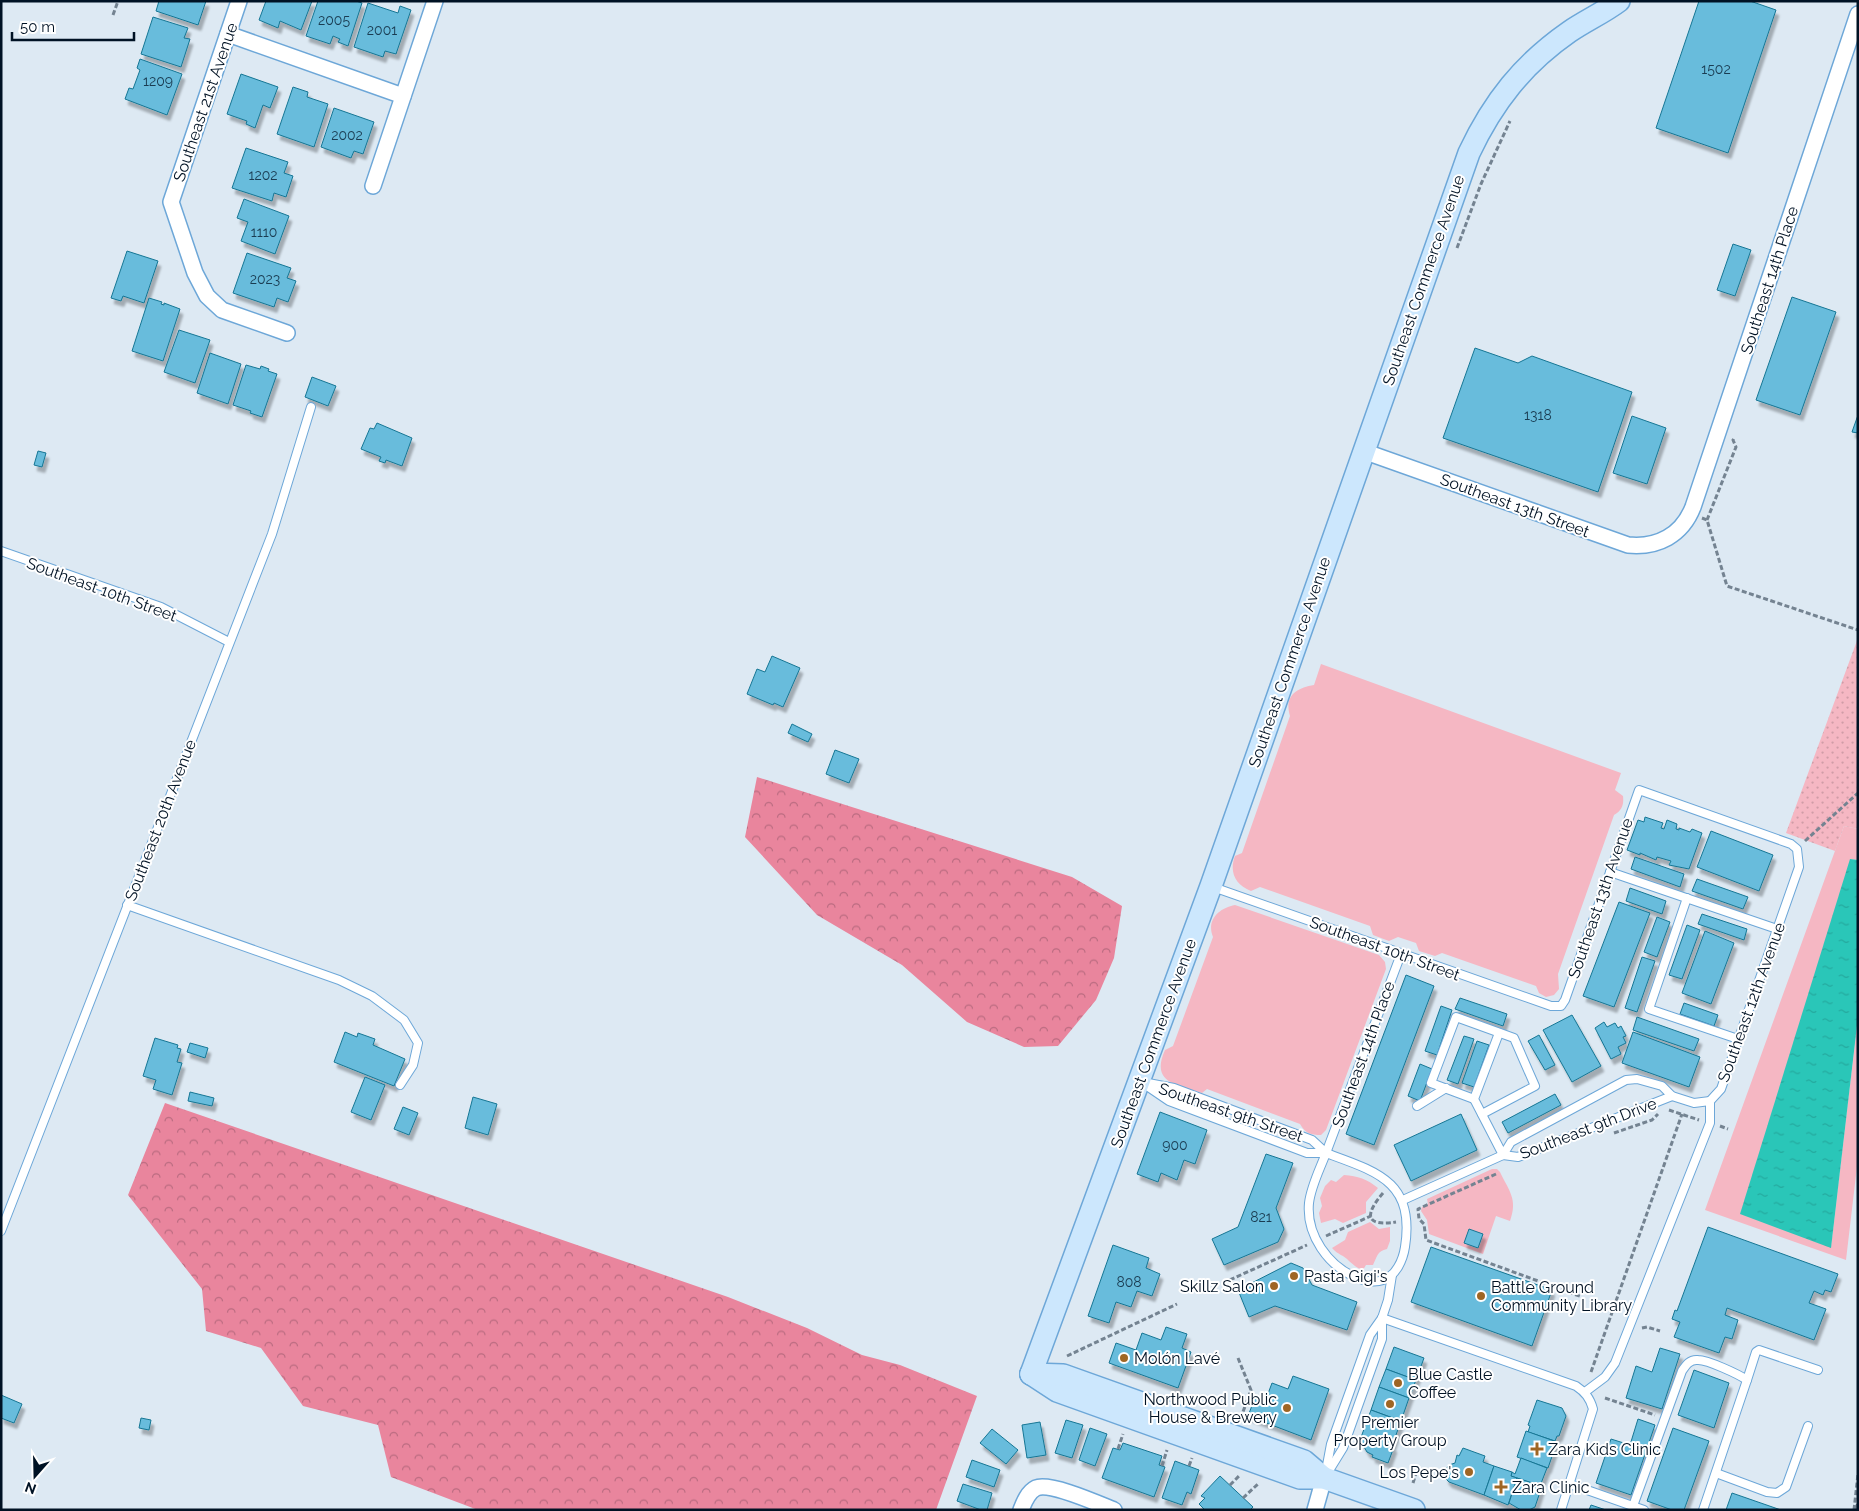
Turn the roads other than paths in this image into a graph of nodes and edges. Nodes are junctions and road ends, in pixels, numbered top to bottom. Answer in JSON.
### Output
{"nodes":[{"id":1,"x":239,"y":1,"type":"edge"},
{"id":2,"x":436,"y":1,"type":"edge"},
{"id":3,"x":1618,"y":1,"type":"edge"},
{"id":4,"x":1858,"y":14,"type":"edge"},
{"id":5,"x":228,"y":34,"type":"junction"},
{"id":6,"x":404,"y":96,"type":"junction"},
{"id":7,"x":373,"y":186,"type":"dead end"},
{"id":8,"x":287,"y":333,"type":"dead end"},
{"id":9,"x":312,"y":407,"type":"dead end"},
{"id":10,"x":1363,"y":451,"type":"junction"},
{"id":11,"x":1668,"y":538,"type":"joint"},
{"id":12,"x":1,"y":552,"type":"edge"},
{"id":13,"x":229,"y":642,"type":"junction"},
{"id":14,"x":1639,"y":790,"type":"joint"},
{"id":15,"x":1610,"y":872,"type":"junction"},
{"id":16,"x":1211,"y":886,"type":"junction"},
{"id":17,"x":1687,"y":898,"type":"junction"},
{"id":18,"x":127,"y":905,"type":"junction"},
{"id":19,"x":1777,"y":929,"type":"junction"},
{"id":20,"x":1400,"y":954,"type":"junction"},
{"id":21,"x":1560,"y":1006,"type":"joint"},
{"id":22,"x":1499,"y":1033,"type":"junction"},
{"id":23,"x":1738,"y":1039,"type":"junction"},
{"id":24,"x":1139,"y":1081,"type":"junction"},
{"id":25,"x":400,"y":1085,"type":"dead end"},
{"id":26,"x":1446,"y":1088,"type":"junction"},
{"id":27,"x":1672,"y":1096,"type":"junction"},
{"id":28,"x":1474,"y":1099,"type":"junction"},
{"id":29,"x":1710,"y":1101,"type":"junction"},
{"id":30,"x":1417,"y":1106,"type":"dead end"},
{"id":31,"x":1482,"y":1114,"type":"junction"},
{"id":32,"x":1326,"y":1153,"type":"junction"},
{"id":33,"x":1503,"y":1155,"type":"junction"},
{"id":34,"x":1403,"y":1200,"type":"junction"},
{"id":35,"x":1,"y":1231,"type":"edge"},
{"id":36,"x":1392,"y":1275,"type":"junction"},
{"id":37,"x":1382,"y":1318,"type":"junction"},
{"id":38,"x":1818,"y":1370,"type":"dead end"},
{"id":39,"x":1747,"y":1380,"type":"junction"},
{"id":40,"x":1585,"y":1392,"type":"junction"},
{"id":41,"x":1808,"y":1426,"type":"dead end"},
{"id":42,"x":1716,"y":1473,"type":"junction"},
{"id":43,"x":1324,"y":1478,"type":"junction"},
{"id":44,"x":1570,"y":1484,"type":"junction"},
{"id":45,"x":1633,"y":1506,"type":"junction"},
{"id":46,"x":1021,"y":1510,"type":"edge"},
{"id":47,"x":1114,"y":1510,"type":"edge"},
{"id":48,"x":1314,"y":1510,"type":"edge"},
{"id":49,"x":1414,"y":1510,"type":"edge"},
{"id":50,"x":1561,"y":1510,"type":"edge"},
{"id":51,"x":1644,"y":1510,"type":"edge"},
{"id":52,"x":1703,"y":1510,"type":"edge"}],
"edges":[{"from":1,"to":5,"type":"street","name":"Southeast 21st Avenue"},
{"from":2,"to":6,"type":"street"},
{"from":3,"to":10,"type":"street","name":"Southeast Commerce Avenue"},
{"from":4,"to":11,"type":"street","name":"Southeast 14th Place"},
{"from":5,"to":6,"type":"street"},
{"from":5,"to":8,"type":"street","name":"Southeast 21st Avenue"},
{"from":6,"to":7,"type":"street"},
{"from":9,"to":13,"type":"lane","name":"Southeast 20th Avenue"},
{"from":10,"to":11,"type":"street","name":"Southeast 13th Street"},
{"from":10,"to":16,"type":"street","name":"Southeast Commerce Avenue"},
{"from":12,"to":13,"type":"lane","name":"Southeast 10th Street"},
{"from":13,"to":18,"type":"lane","name":"Southeast 20th Avenue"},
{"from":14,"to":15,"type":"lane","name":"Southeast 13th Avenue"},
{"from":14,"to":19,"type":"lane","name":"Southeast 12th Avenue"},
{"from":15,"to":17,"type":"lane"},
{"from":15,"to":21,"type":"lane","name":"Southeast 13th Avenue"},
{"from":16,"to":20,"type":"lane","name":"Southeast 10th Street"},
{"from":16,"to":24,"type":"street","name":"Southeast Commerce Avenue"},
{"from":17,"to":19,"type":"lane"},
{"from":17,"to":23,"type":"lane"},
{"from":18,"to":25,"type":"lane"},
{"from":18,"to":35,"type":"lane","name":"Southeast 20th Avenue"},
{"from":19,"to":23,"type":"lane","name":"Southeast 12th Avenue"},
{"from":20,"to":21,"type":"lane","name":"Southeast 10th Street"},
{"from":20,"to":32,"type":"lane","name":"Southeast 14th Place"},
{"from":22,"to":26,"type":"lane"},
{"from":22,"to":28,"type":"lane"},
{"from":22,"to":31,"type":"lane"},
{"from":23,"to":29,"type":"lane","name":"Southeast 12th Avenue"},
{"from":24,"to":32,"type":"lane","name":"Southeast 9th Street"},
{"from":24,"to":32,"type":"lane","name":"Southeast 9th Street"},
{"from":24,"to":43,"type":"street","name":"Southeast Commerce Avenue"},
{"from":26,"to":28,"type":"lane"},
{"from":26,"to":30,"type":"lane"},
{"from":27,"to":29,"type":"lane","name":"Southeast 9th Drive"},
{"from":27,"to":33,"type":"lane","name":"Southeast 9th Drive"},
{"from":27,"to":33,"type":"lane","name":"Southeast 9th Drive"},
{"from":28,"to":31,"type":"lane"},
{"from":29,"to":40,"type":"lane","name":"Southeast 12th Avenue"},
{"from":31,"to":33,"type":"lane"},
{"from":32,"to":34,"type":"lane"},
{"from":32,"to":36,"type":"lane"},
{"from":33,"to":34,"type":"lane","name":"Southeast 9th Drive"},
{"from":34,"to":36,"type":"lane"},
{"from":36,"to":37,"type":"lane"},
{"from":37,"to":40,"type":"lane"},
{"from":37,"to":43,"type":"lane"},
{"from":37,"to":43,"type":"lane"},
{"from":38,"to":39,"type":"lane"},
{"from":39,"to":42,"type":"lane"},
{"from":39,"to":45,"type":"lane"},
{"from":40,"to":44,"type":"lane"},
{"from":41,"to":42,"type":"lane"},
{"from":42,"to":52,"type":"lane"},
{"from":43,"to":48,"type":"street"},
{"from":43,"to":49,"type":"street"},
{"from":44,"to":45,"type":"lane"},
{"from":44,"to":50,"type":"lane"},
{"from":45,"to":51,"type":"lane"},
{"from":46,"to":47,"type":"street"}]}
